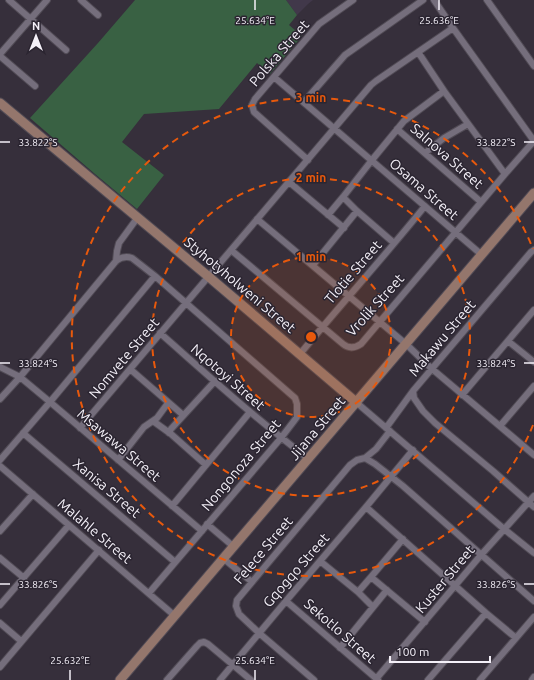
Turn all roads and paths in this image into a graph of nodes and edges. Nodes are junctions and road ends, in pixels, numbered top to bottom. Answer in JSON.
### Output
{"nodes":[{"id":1,"x":9,"y":0,"type":"edge"},
{"id":2,"x":47,"y":0,"type":"edge"},
{"id":3,"x":81,"y":0,"type":"edge"},
{"id":4,"x":353,"y":0,"type":"edge"},
{"id":5,"x":423,"y":0,"type":"edge"},
{"id":6,"x":434,"y":0,"type":"edge"},
{"id":7,"x":487,"y":0,"type":"edge"},
{"id":8,"x":98,"y":15,"type":"dead end"},
{"id":9,"x":31,"y":19,"type":"junction"},
{"id":10,"x":453,"y":28,"type":"junction"},
{"id":11,"x":66,"y":50,"type":"dead end"},
{"id":12,"x":418,"y":52,"type":"junction"},
{"id":13,"x":0,"y":55,"type":"edge"},
{"id":14,"x":534,"y":66,"type":"edge"},
{"id":15,"x":274,"y":77,"type":"junction"},
{"id":16,"x":35,"y":86,"type":"dead end"},
{"id":17,"x":444,"y":90,"type":"junction"},
{"id":18,"x":304,"y":102,"type":"junction"},
{"id":19,"x":0,"y":103,"type":"edge"},
{"id":20,"x":468,"y":124,"type":"junction"},
{"id":21,"x":335,"y":129,"type":"junction"},
{"id":22,"x":397,"y":129,"type":"junction"},
{"id":23,"x":534,"y":141,"type":"edge"},
{"id":24,"x":425,"y":153,"type":"junction"},
{"id":25,"x":308,"y":160,"type":"junction"},
{"id":26,"x":372,"y":160,"type":"junction"},
{"id":27,"x":505,"y":174,"type":"junction"},
{"id":28,"x":289,"y":182,"type":"junction"},
{"id":29,"x":534,"y":193,"type":"edge"},
{"id":30,"x":342,"y":197,"type":"junction"},
{"id":31,"x":481,"y":202,"type":"junction"},
{"id":32,"x":425,"y":206,"type":"junction"},
{"id":33,"x":357,"y":211,"type":"junction"},
{"id":34,"x":328,"y":215,"type":"junction"},
{"id":35,"x":138,"y":217,"type":"junction"},
{"id":36,"x":257,"y":219,"type":"junction"},
{"id":37,"x":344,"y":228,"type":"junction"},
{"id":38,"x":456,"y":232,"type":"junction"},
{"id":39,"x":394,"y":243,"type":"junction"},
{"id":40,"x":230,"y":250,"type":"junction"},
{"id":41,"x":534,"y":250,"type":"edge"},
{"id":42,"x":482,"y":255,"type":"junction"},
{"id":43,"x":116,"y":261,"type":"junction"},
{"id":44,"x":313,"y":265,"type":"junction"},
{"id":45,"x":155,"y":276,"type":"junction"},
{"id":46,"x":209,"y":277,"type":"junction"},
{"id":47,"x":349,"y":296,"type":"junction"},
{"id":48,"x":186,"y":303,"type":"junction"},
{"id":49,"x":534,"y":310,"type":"edge"},
{"id":50,"x":379,"y":321,"type":"junction"},
{"id":51,"x":322,"y":327,"type":"junction"},
{"id":52,"x":160,"y":333,"type":"junction"},
{"id":53,"x":508,"y":341,"type":"junction"},
{"id":54,"x":406,"y":344,"type":"junction"},
{"id":55,"x":300,"y":354,"type":"junction"},
{"id":56,"x":534,"y":362,"type":"edge"},
{"id":57,"x":0,"y":367,"type":"edge"},
{"id":58,"x":431,"y":368,"type":"junction"},
{"id":59,"x":130,"y":369,"type":"junction"},
{"id":60,"x":20,"y":377,"type":"junction"},
{"id":61,"x":215,"y":381,"type":"junction"},
{"id":62,"x":533,"y":389,"type":"edge"},
{"id":63,"x":413,"y":391,"type":"junction"},
{"id":64,"x":462,"y":394,"type":"junction"},
{"id":65,"x":0,"y":399,"type":"edge"},
{"id":66,"x":50,"y":402,"type":"junction"},
{"id":67,"x":168,"y":403,"type":"junction"},
{"id":68,"x":357,"y":403,"type":"junction"},
{"id":69,"x":250,"y":412,"type":"junction"},
{"id":70,"x":183,"y":415,"type":"junction"},
{"id":71,"x":153,"y":421,"type":"junction"},
{"id":72,"x":500,"y":426,"type":"junction"},
{"id":73,"x":80,"y":428,"type":"junction"},
{"id":74,"x":388,"y":429,"type":"junction"},
{"id":75,"x":23,"y":433,"type":"junction"},
{"id":76,"x":169,"y":433,"type":"junction"},
{"id":77,"x":281,"y":438,"type":"junction"},
{"id":78,"x":413,"y":450,"type":"junction"},
{"id":79,"x":534,"y":455,"type":"edge"},
{"id":80,"x":365,"y":458,"type":"junction"},
{"id":81,"x":309,"y":459,"type":"junction"},
{"id":82,"x":0,"y":460,"type":"edge"},
{"id":83,"x":118,"y":460,"type":"junction"},
{"id":84,"x":206,"y":465,"type":"junction"},
{"id":85,"x":0,"y":466,"type":"edge"},
{"id":86,"x":391,"y":477,"type":"junction"},
{"id":87,"x":33,"y":494,"type":"junction"},
{"id":88,"x":534,"y":496,"type":"edge"},
{"id":89,"x":528,"y":502,"type":"junction"},
{"id":90,"x":172,"y":506,"type":"junction"},
{"id":91,"x":534,"y":507,"type":"edge"},
{"id":92,"x":366,"y":508,"type":"junction"},
{"id":93,"x":207,"y":524,"type":"junction"},
{"id":94,"x":69,"y":525,"type":"junction"},
{"id":95,"x":504,"y":529,"type":"junction"},
{"id":96,"x":0,"y":531,"type":"edge"},
{"id":97,"x":202,"y":531,"type":"junction"},
{"id":98,"x":403,"y":539,"type":"junction"},
{"id":99,"x":234,"y":547,"type":"junction"},
{"id":100,"x":99,"y":550,"type":"junction"},
{"id":101,"x":534,"y":553,"type":"edge"},
{"id":102,"x":481,"y":555,"type":"junction"},
{"id":103,"x":0,"y":558,"type":"edge"},
{"id":104,"x":224,"y":559,"type":"junction"},
{"id":105,"x":175,"y":562,"type":"junction"},
{"id":106,"x":320,"y":562,"type":"junction"},
{"id":107,"x":372,"y":577,"type":"junction"},
{"id":108,"x":24,"y":578,"type":"junction"},
{"id":109,"x":252,"y":582,"type":"junction"},
{"id":110,"x":456,"y":585,"type":"junction"},
{"id":111,"x":388,"y":590,"type":"junction"},
{"id":112,"x":358,"y":592,"type":"junction"},
{"id":113,"x":149,"y":593,"type":"junction"},
{"id":114,"x":286,"y":601,"type":"junction"},
{"id":115,"x":534,"y":601,"type":"edge"},
{"id":116,"x":0,"y":605,"type":"edge"},
{"id":117,"x":373,"y":607,"type":"junction"},
{"id":118,"x":486,"y":613,"type":"junction"},
{"id":119,"x":175,"y":616,"type":"junction"},
{"id":120,"x":534,"y":616,"type":"edge"},
{"id":121,"x":425,"y":622,"type":"junction"},
{"id":122,"x":0,"y":623,"type":"edge"},
{"id":123,"x":259,"y":633,"type":"junction"},
{"id":124,"x":516,"y":638,"type":"junction"},
{"id":125,"x":21,"y":641,"type":"junction"},
{"id":126,"x":340,"y":648,"type":"junction"},
{"id":127,"x":233,"y":665,"type":"junction"},
{"id":128,"x":0,"y":666,"type":"edge"},
{"id":129,"x":534,"y":677,"type":"edge"},
{"id":130,"x":377,"y":679,"type":"edge"},
{"id":131,"x":120,"y":680,"type":"edge"},
{"id":132,"x":167,"y":680,"type":"edge"},
{"id":133,"x":220,"y":680,"type":"edge"},
{"id":134,"x":251,"y":680,"type":"edge"},
{"id":135,"x":314,"y":680,"type":"edge"},
{"id":136,"x":428,"y":680,"type":"edge"},
{"id":137,"x":480,"y":680,"type":"edge"},
{"id":138,"x":532,"y":680,"type":"edge"}],
"edges":[{"from":1,"to":9,"type":"street"},
{"from":2,"to":9,"type":"street"},
{"from":3,"to":8,"type":"street"},
{"from":4,"to":15,"type":"street","name":"Polska Street"},
{"from":5,"to":18,"type":"street"},
{"from":6,"to":10,"type":"street"},
{"from":7,"to":14,"type":"street"},
{"from":9,"to":11,"type":"street"},
{"from":9,"to":13,"type":"street"},
{"from":10,"to":12,"type":"street","name":"Nomvete Street"},
{"from":10,"to":23,"type":"street"},
{"from":12,"to":17,"type":"street"},
{"from":12,"to":21,"type":"street","name":"Nomvete Street"},
{"from":13,"to":16,"type":"street"},
{"from":15,"to":18,"type":"street","name":"Osama Street"},
{"from":15,"to":25,"type":"street","name":"Polska Street"},
{"from":17,"to":20,"type":"street"},
{"from":17,"to":22,"type":"street"},
{"from":18,"to":21,"type":"street","name":"Osama Street"},
{"from":19,"to":35,"type":"street","name":"Styhotyholweni Street"},
{"from":20,"to":24,"type":"street"},
{"from":20,"to":27,"type":"street"},
{"from":21,"to":25,"type":"street","name":"Nomvete Street"},
{"from":21,"to":26,"type":"street","name":"Osama Street"},
{"from":22,"to":24,"type":"street","name":"Salnova Street"},
{"from":22,"to":26,"type":"street"},
{"from":23,"to":27,"type":"street","name":"Osama Street"},
{"from":24,"to":31,"type":"street","name":"Salnova Street"},
{"from":25,"to":28,"type":"street","name":"Nomvete Street"},
{"from":26,"to":30,"type":"street"},
{"from":26,"to":32,"type":"street","name":"Osama Street"},
{"from":27,"to":31,"type":"street","name":"Osama Street"},
{"from":28,"to":34,"type":"street"},
{"from":28,"to":36,"type":"street","name":"Nomvete Street"},
{"from":29,"to":42,"type":"street","name":"Jijana Street"},
{"from":30,"to":33,"type":"street"},
{"from":30,"to":34,"type":"street"},
{"from":31,"to":38,"type":"street","name":"Osama Street"},
{"from":32,"to":38,"type":"street","name":"Osama Street"},
{"from":32,"to":39,"type":"street","name":"Tlotie Street"},
{"from":33,"to":37,"type":"street"},
{"from":33,"to":39,"type":"street"},
{"from":34,"to":37,"type":"street"},
{"from":35,"to":43,"type":"street"},
{"from":35,"to":46,"type":"street","name":"Styhotyholweni Street"},
{"from":36,"to":40,"type":"street","name":"Nomvete Street"},
{"from":36,"to":44,"type":"street"},
{"from":37,"to":44,"type":"street"},
{"from":38,"to":42,"type":"street"},
{"from":38,"to":50,"type":"street","name":"Vrolik Street"},
{"from":39,"to":47,"type":"street","name":"Tlotie Street"},
{"from":40,"to":46,"type":"street","name":"Nomvete Street"},
{"from":40,"to":51,"type":"street","name":"Vrolik Street"},
{"from":41,"to":58,"type":"street","name":"Makawu Street"},
{"from":42,"to":54,"type":"street","name":"Jijana Street"},
{"from":43,"to":45,"type":"street"},
{"from":43,"to":60,"type":"street"},
{"from":44,"to":47,"type":"street"},
{"from":45,"to":48,"type":"street","name":"Nongonoza Street"},
{"from":45,"to":66,"type":"street"},
{"from":46,"to":48,"type":"street","name":"Nomvete Street"},
{"from":46,"to":55,"type":"street","name":"Styhotyholweni Street"},
{"from":47,"to":50,"type":"street"},
{"from":47,"to":51,"type":"street","name":"Tlotie Street"},
{"from":48,"to":52,"type":"street","name":"Nomvete Street"},
{"from":48,"to":77,"type":"street","name":"Nongonoza Street"},
{"from":49,"to":53,"type":"street"},
{"from":50,"to":51,"type":"street","name":"Vrolik Street"},
{"from":50,"to":54,"type":"street"},
{"from":51,"to":55,"type":"street","name":"Tlotie Street"},
{"from":52,"to":59,"type":"street","name":"Nomvete Street"},
{"from":52,"to":61,"type":"street","name":"Nqotoyi Street"},
{"from":53,"to":56,"type":"street"},
{"from":53,"to":64,"type":"street"},
{"from":54,"to":58,"type":"street"},
{"from":54,"to":68,"type":"street","name":"Jijana Street"},
{"from":55,"to":68,"type":"street","name":"Styhotyholweni Street"},
{"from":57,"to":60,"type":"street","name":"Msawawa Street"},
{"from":58,"to":63,"type":"street","name":"Makawu Street"},
{"from":58,"to":64,"type":"street"},
{"from":59,"to":67,"type":"street"},
{"from":59,"to":73,"type":"street","name":"Nomvete Street"},
{"from":60,"to":65,"type":"street"},
{"from":60,"to":66,"type":"street","name":"Msawawa Street"},
{"from":61,"to":69,"type":"street","name":"Nqotoyi Street"},
{"from":61,"to":70,"type":"street"},
{"from":62,"to":72,"type":"street"},
{"from":63,"to":74,"type":"street","name":"Felece Street"},
{"from":63,"to":89,"type":"street","name":"Makawu Street"},
{"from":64,"to":72,"type":"street"},
{"from":66,"to":73,"type":"street","name":"Msawawa Street"},
{"from":66,"to":75,"type":"street"},
{"from":67,"to":70,"type":"street"},
{"from":67,"to":71,"type":"street"},
{"from":68,"to":74,"type":"street","name":"Styhotyholweni Street"},
{"from":68,"to":81,"type":"street","name":"Jijana Street"},
{"from":69,"to":77,"type":"street","name":"Nqotoyi Street"},
{"from":69,"to":84,"type":"street"},
{"from":70,"to":76,"type":"street"},
{"from":71,"to":76,"type":"street"},
{"from":71,"to":83,"type":"street"},
{"from":72,"to":79,"type":"street"},
{"from":73,"to":83,"type":"street","name":"Msawawa Street"},
{"from":74,"to":78,"type":"street","name":"Styhotyholweni Street"},
{"from":74,"to":80,"type":"street","name":"Felece Street"},
{"from":75,"to":82,"type":"street"},
{"from":75,"to":105,"type":"street","name":"Xanisa Street"},
{"from":76,"to":84,"type":"street"},
{"from":77,"to":81,"type":"street","name":"Nqotoyi Street"},
{"from":77,"to":93,"type":"street","name":"Nongonoza Street"},
{"from":78,"to":86,"type":"street","name":"Gqogqo Street"},
{"from":78,"to":95,"type":"street","name":"Styhotyholweni Street"},
{"from":80,"to":86,"type":"street"},
{"from":80,"to":109,"type":"street","name":"Felece Street"},
{"from":81,"to":99,"type":"street","name":"Jijana Street"},
{"from":83,"to":90,"type":"street","name":"Msawawa Street"},
{"from":84,"to":90,"type":"street"},
{"from":85,"to":87,"type":"street","name":"Malahle Street"},
{"from":86,"to":92,"type":"street","name":"Gqogqo Street"},
{"from":86,"to":102,"type":"street"},
{"from":87,"to":94,"type":"street","name":"Malahle Street"},
{"from":87,"to":96,"type":"street"},
{"from":88,"to":89,"type":"street","name":"Kuster Street"},
{"from":89,"to":91,"type":"street","name":"Makawu Street"},
{"from":89,"to":95,"type":"street","name":"Kuster Street"},
{"from":90,"to":97,"type":"street","name":"Msawawa Street"},
{"from":92,"to":98,"type":"street"},
{"from":92,"to":106,"type":"street","name":"Gqogqo Street"},
{"from":93,"to":97,"type":"street","name":"Nongonoza Street"},
{"from":93,"to":99,"type":"street"},
{"from":94,"to":100,"type":"street","name":"Malahle Street"},
{"from":94,"to":108,"type":"street"},
{"from":95,"to":101,"type":"street","name":"Styhotyholweni Street"},
{"from":95,"to":102,"type":"street","name":"Kuster Street"},
{"from":97,"to":105,"type":"street","name":"Nongonoza Street"},
{"from":98,"to":107,"type":"street"},
{"from":98,"to":110,"type":"street"},
{"from":99,"to":104,"type":"street","name":"Jijana Street"},
{"from":100,"to":113,"type":"street","name":"Malahle Street"},
{"from":100,"to":125,"type":"street"},
{"from":102,"to":110,"type":"street","name":"Kuster Street"},
{"from":102,"to":115,"type":"street"},
{"from":103,"to":108,"type":"street"},
{"from":104,"to":109,"type":"street"},
{"from":104,"to":119,"type":"street","name":"Jijana Street"},
{"from":105,"to":113,"type":"street","name":"Nongonoza Street"},
{"from":106,"to":112,"type":"street"},
{"from":106,"to":114,"type":"street","name":"Gqogqo Street"},
{"from":107,"to":111,"type":"street"},
{"from":107,"to":112,"type":"street"},
{"from":108,"to":116,"type":"street"},
{"from":109,"to":123,"type":"street","name":"Felece Street"},
{"from":110,"to":118,"type":"street"},
{"from":110,"to":121,"type":"street","name":"Kuster Street"},
{"from":111,"to":117,"type":"street"},
{"from":111,"to":121,"type":"street"},
{"from":112,"to":117,"type":"street"},
{"from":113,"to":119,"type":"street","name":"Malahle Street"},
{"from":114,"to":123,"type":"street","name":"Gqogqo Street"},
{"from":114,"to":126,"type":"street","name":"Sekotlo Street"},
{"from":117,"to":126,"type":"street"},
{"from":118,"to":124,"type":"street"},
{"from":118,"to":136,"type":"street"},
{"from":119,"to":131,"type":"street","name":"Jijana Street"},
{"from":120,"to":124,"type":"street"},
{"from":121,"to":130,"type":"street","name":"Kuster Street"},
{"from":122,"to":125,"type":"street"},
{"from":123,"to":127,"type":"street","name":"Gqogqo Street"},
{"from":123,"to":135,"type":"street","name":"Felece Street"},
{"from":124,"to":137,"type":"street"},
{"from":125,"to":128,"type":"street"},
{"from":126,"to":130,"type":"street","name":"Sekotlo Street"},
{"from":127,"to":132,"type":"street"},
{"from":127,"to":133,"type":"street","name":"Gqogqo Street"},
{"from":127,"to":134,"type":"street"},
{"from":129,"to":138,"type":"street"}]}
